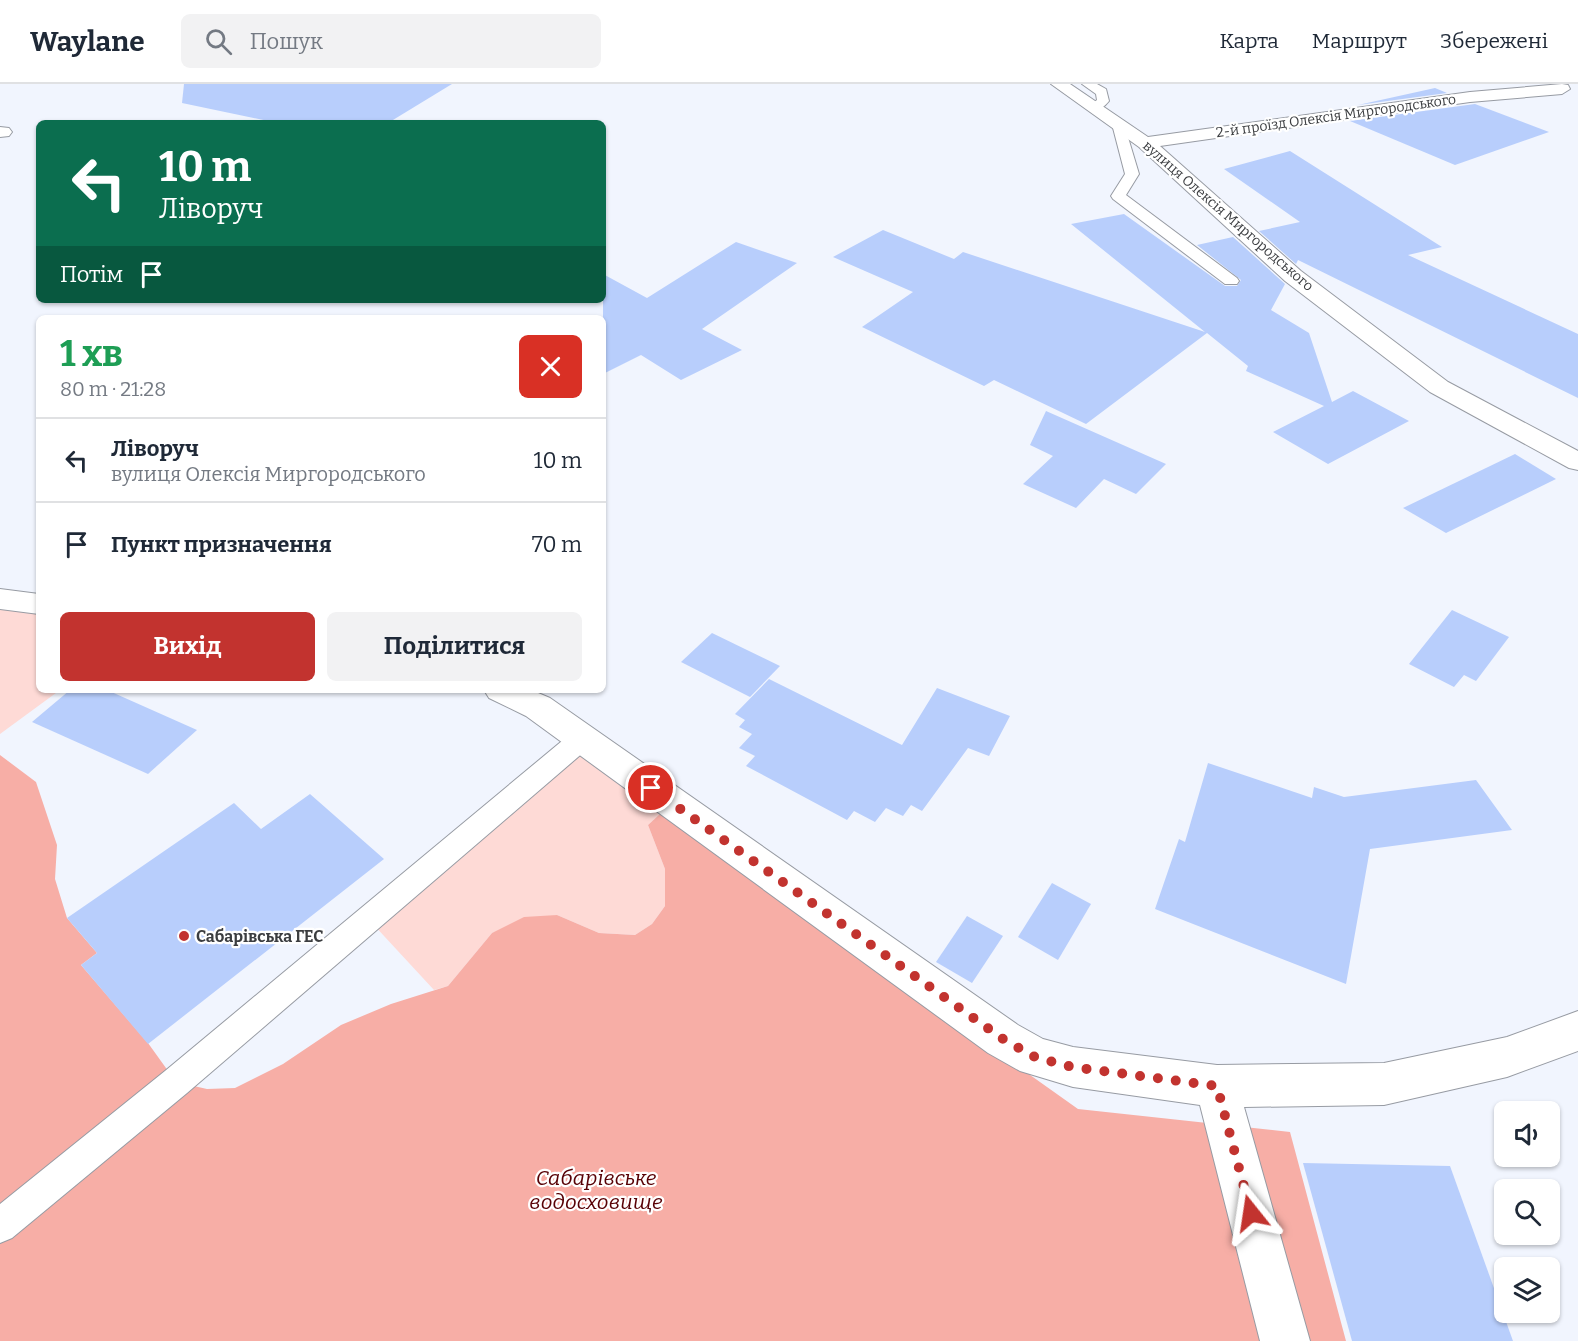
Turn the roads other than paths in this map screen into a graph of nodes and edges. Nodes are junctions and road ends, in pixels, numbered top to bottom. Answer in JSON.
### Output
{"nodes":[{"id":1,"x":1059,"y":84,"type":"edge"},
{"id":2,"x":1088,"y":84,"type":"edge"},
{"id":3,"x":1562,"y":89,"type":"dead end"},
{"id":4,"x":1093,"y":107,"type":"junction"},
{"id":5,"x":1118,"y":124,"type":"junction"},
{"id":6,"x":1145,"y":143,"type":"junction"},
{"id":7,"x":1231,"y":281,"type":"dead end"},
{"id":8,"x":1578,"y":462,"type":"edge"},
{"id":9,"x":0,"y":599,"type":"edge"},
{"id":10,"x":36,"y":604,"type":"edge"},
{"id":11,"x":514,"y":693,"type":"edge"},
{"id":12,"x":538,"y":698,"type":"edge"},
{"id":13,"x":583,"y":738,"type":"junction"},
{"id":14,"x":1578,"y":1031,"type":"edge"},
{"id":15,"x":1217,"y":1086,"type":"junction"},
{"id":16,"x":0,"y":1226,"type":"edge"},
{"id":17,"x":1286,"y":1341,"type":"edge"}],
"edges":[{"from":1,"to":4,"type":"street","name":"вулиця Олексія Миргородського"},
{"from":2,"to":4,"type":"lane"},
{"from":3,"to":6,"type":"street","name":"2-й проїзд Олексія Миргородського"},
{"from":4,"to":5,"type":"street","name":"вулиця Олексія Миргородського"},
{"from":5,"to":6,"type":"street","name":"вулиця Олексія Миргородського"},
{"from":5,"to":7,"type":"lane"},
{"from":6,"to":8,"type":"street","name":"вулиця Олексія Миргородського"},
{"from":9,"to":10,"type":"street"},
{"from":11,"to":12,"type":"street"},
{"from":12,"to":13,"type":"street"},
{"from":13,"to":15,"type":"street"},
{"from":13,"to":16,"type":"lane"},
{"from":14,"to":15,"type":"street"},
{"from":15,"to":17,"type":"street"}]}
